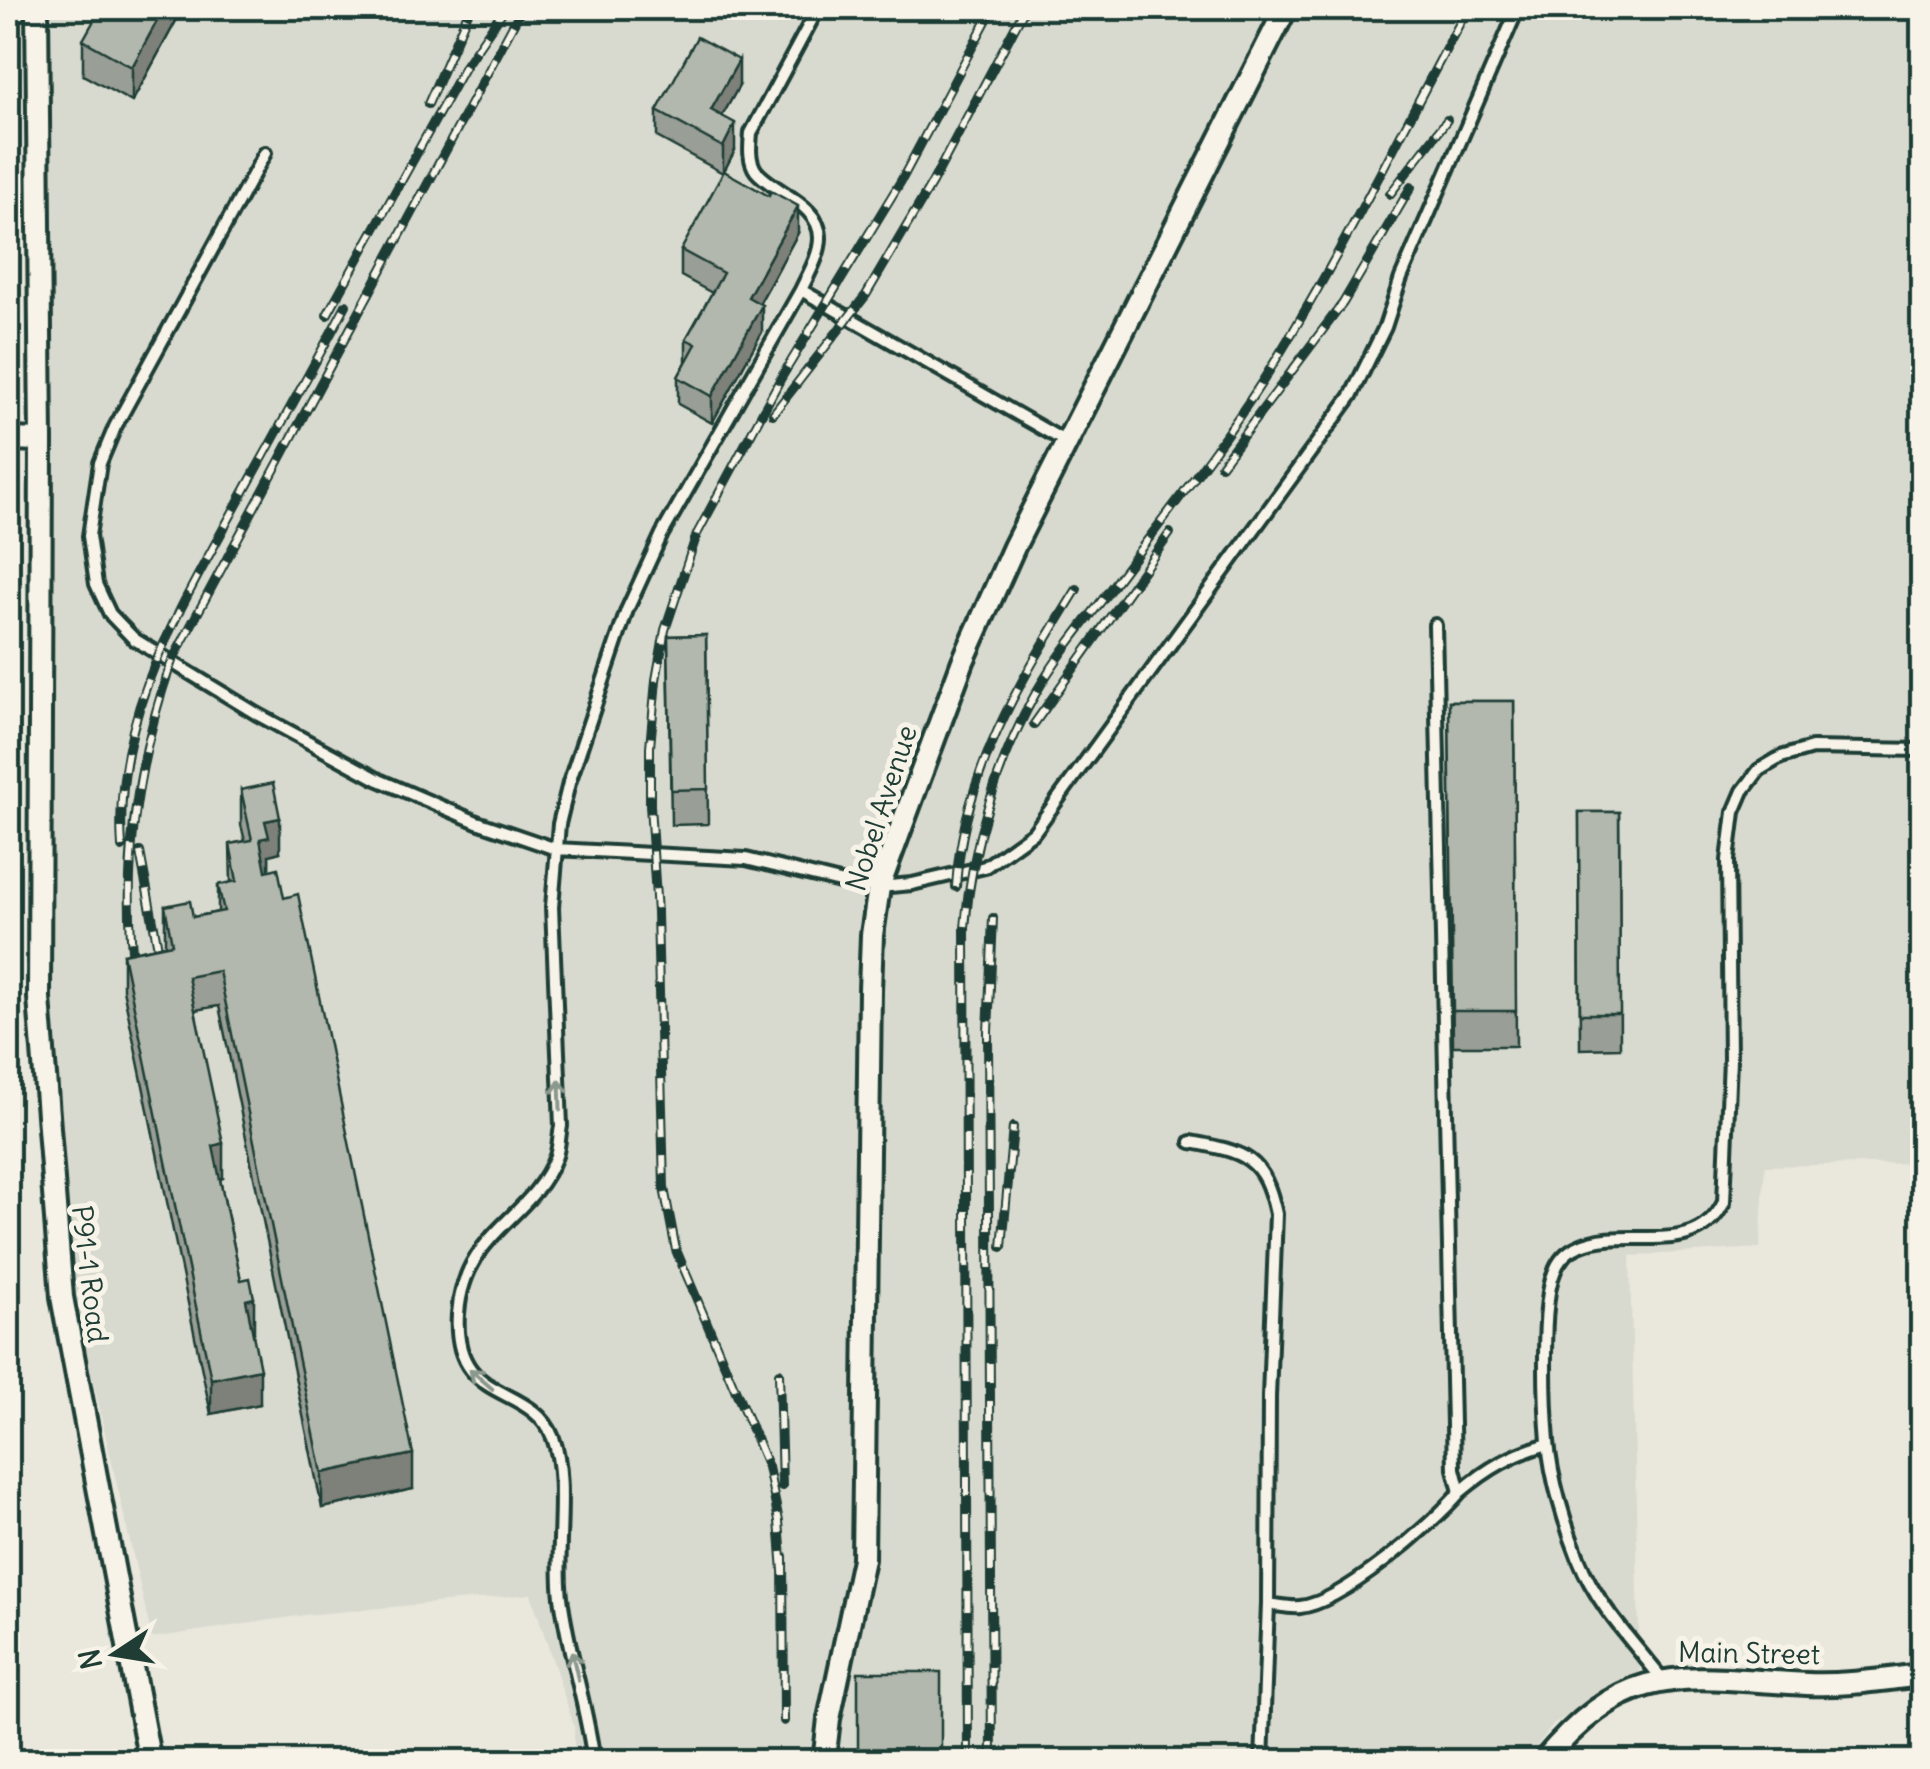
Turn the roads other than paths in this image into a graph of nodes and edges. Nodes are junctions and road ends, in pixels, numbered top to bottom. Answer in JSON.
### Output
{"nodes":[{"id":1,"x":36,"y":8,"type":"edge"},
{"id":2,"x":818,"y":8,"type":"edge"},
{"id":3,"x":1286,"y":8,"type":"edge"},
{"id":4,"x":1518,"y":8,"type":"edge"},
{"id":5,"x":265,"y":153,"type":"dead end"},
{"id":6,"x":801,"y":290,"type":"junction"},
{"id":7,"x":8,"y":439,"type":"edge"},
{"id":8,"x":41,"y":440,"type":"junction"},
{"id":9,"x":1067,"y":443,"type":"junction"},
{"id":10,"x":1435,"y":625,"type":"dead end"},
{"id":11,"x":1922,"y":750,"type":"edge"},
{"id":12,"x":556,"y":848,"type":"junction"},
{"id":13,"x":879,"y":887,"type":"junction"},
{"id":14,"x":1190,"y":1142,"type":"dead end"},
{"id":15,"x":1548,"y":1444,"type":"junction"},
{"id":16,"x":1460,"y":1492,"type":"junction"},
{"id":17,"x":1268,"y":1604,"type":"junction"},
{"id":18,"x":1922,"y":1675,"type":"edge"},
{"id":19,"x":1662,"y":1679,"type":"junction"},
{"id":20,"x":150,"y":1762,"type":"edge"},
{"id":21,"x":594,"y":1762,"type":"edge"},
{"id":22,"x":824,"y":1762,"type":"edge"},
{"id":23,"x":1262,"y":1762,"type":"edge"},
{"id":24,"x":1543,"y":1762,"type":"edge"}],
"edges":[{"from":1,"to":8,"type":"street","name":"P91-1 Road"},
{"from":2,"to":6,"type":"lane"},
{"from":3,"to":9,"type":"street","name":"Nobel Avenue"},
{"from":4,"to":13,"type":"lane"},
{"from":5,"to":12,"type":"lane"},
{"from":6,"to":9,"type":"lane"},
{"from":6,"to":12,"type":"lane"},
{"from":7,"to":8,"type":"street"},
{"from":8,"to":20,"type":"street","name":"P91-1 Road"},
{"from":9,"to":13,"type":"street","name":"Nobel Avenue"},
{"from":10,"to":16,"type":"lane"},
{"from":11,"to":15,"type":"lane"},
{"from":12,"to":13,"type":"lane"},
{"from":21,"to":12,"type":"lane","one_way":true},
{"from":13,"to":22,"type":"street","name":"Nobel Avenue"},
{"from":14,"to":17,"type":"lane"},
{"from":15,"to":16,"type":"lane"},
{"from":15,"to":19,"type":"lane"},
{"from":16,"to":17,"type":"lane"},
{"from":17,"to":23,"type":"lane"},
{"from":18,"to":19,"type":"street","name":"Main Street"},
{"from":19,"to":24,"type":"street","name":"Main Street"}]}
